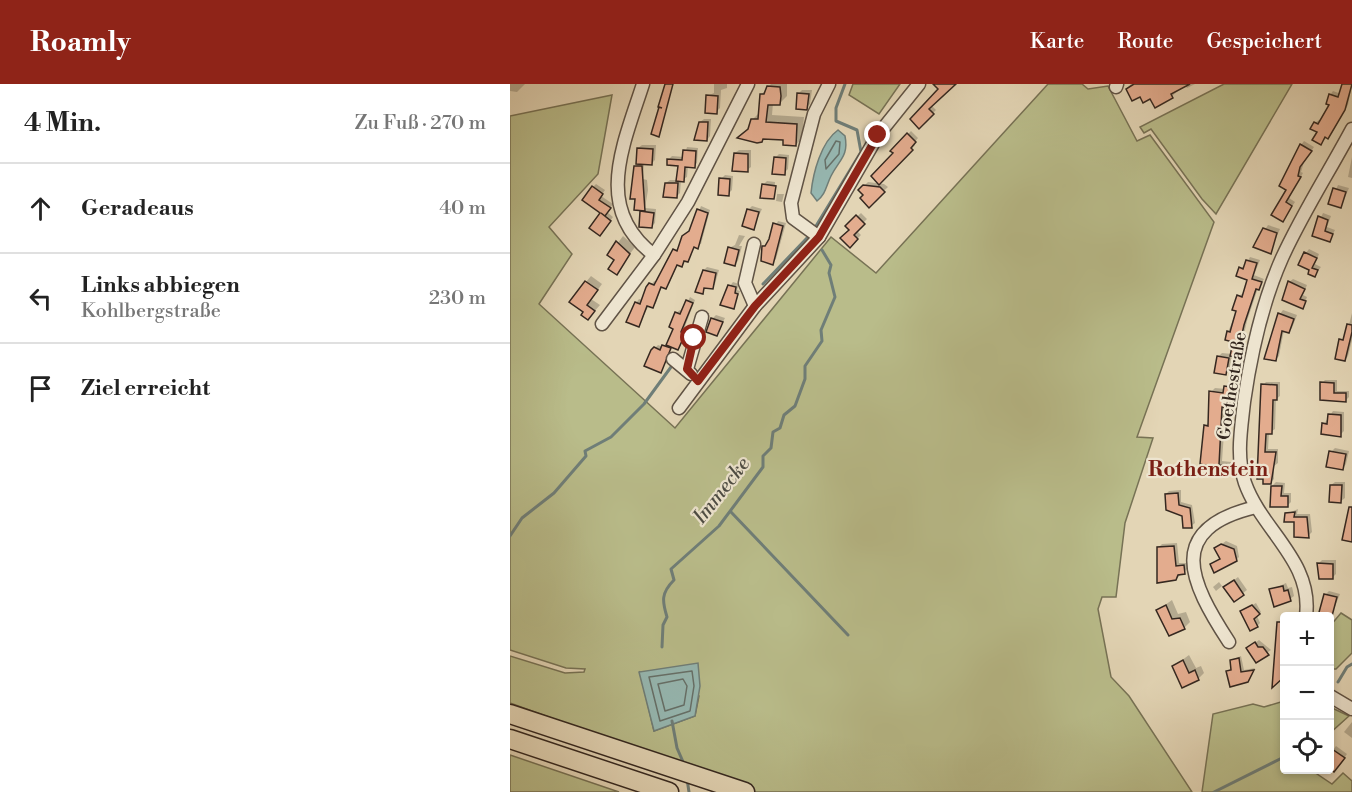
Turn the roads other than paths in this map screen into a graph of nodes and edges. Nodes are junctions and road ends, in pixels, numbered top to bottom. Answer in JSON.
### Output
{"nodes":[{"id":1,"x":643,"y":84,"type":"edge"},
{"id":2,"x":829,"y":84,"type":"edge"},
{"id":3,"x":919,"y":84,"type":"edge"},
{"id":4,"x":743,"y":86,"type":"edge"},
{"id":5,"x":1352,"y":129,"type":"edge"},
{"id":6,"x":819,"y":237,"type":"junction"},
{"id":7,"x":754,"y":244,"type":"dead end"},
{"id":8,"x":654,"y":255,"type":"junction"},
{"id":9,"x":755,"y":306,"type":"junction"},
{"id":10,"x":702,"y":317,"type":"dead end"},
{"id":11,"x":602,"y":324,"type":"dead end"},
{"id":12,"x":673,"y":359,"type":"dead end"},
{"id":13,"x":687,"y":369,"type":"junction"},
{"id":14,"x":698,"y":381,"type":"junction"},
{"id":15,"x":679,"y":408,"type":"dead end"},
{"id":16,"x":1256,"y":507,"type":"junction"},
{"id":17,"x":1306,"y":612,"type":"edge"},
{"id":18,"x":1229,"y":642,"type":"dead end"},
{"id":19,"x":1334,"y":699,"type":"edge"},
{"id":20,"x":1352,"y":709,"type":"edge"},
{"id":21,"x":510,"y":714,"type":"edge"},
{"id":22,"x":510,"y":739,"type":"edge"},
{"id":23,"x":669,"y":792,"type":"edge"},
{"id":24,"x":746,"y":792,"type":"edge"}],
"edges":[{"from":1,"to":8,"type":"street"},
{"from":2,"to":6,"type":"street"},
{"from":3,"to":6,"type":"street"},
{"from":4,"to":8,"type":"street"},
{"from":5,"to":16,"type":"street","name":"Goethestraße"},
{"from":6,"to":9,"type":"street"},
{"from":7,"to":9,"type":"street"},
{"from":8,"to":11,"type":"street"},
{"from":9,"to":14,"type":"street"},
{"from":10,"to":13,"type":"street"},
{"from":12,"to":13,"type":"street"},
{"from":13,"to":14,"type":"street"},
{"from":14,"to":15,"type":"street"},
{"from":16,"to":17,"type":"street","name":"Goethestraße"},
{"from":16,"to":18,"type":"street"},
{"from":19,"to":20,"type":"street"},
{"from":21,"to":24,"type":"highway"},
{"from":22,"to":23,"type":"highway"}]}
